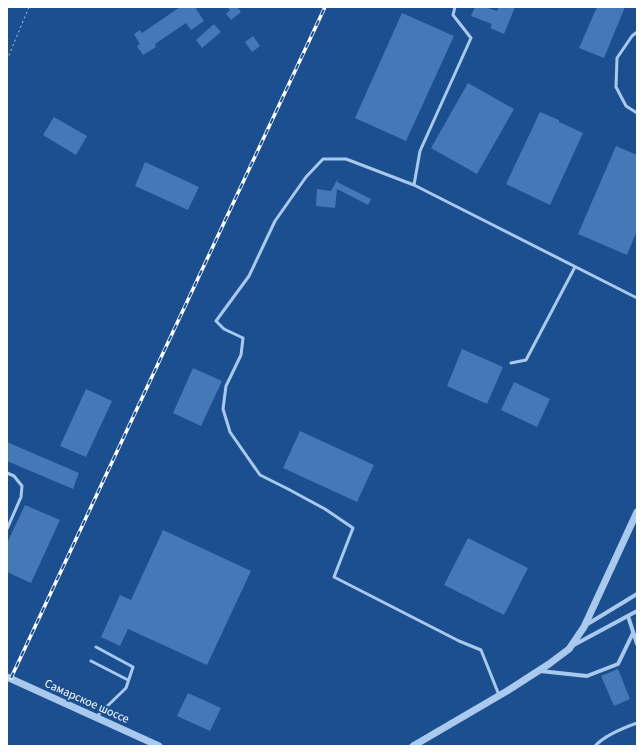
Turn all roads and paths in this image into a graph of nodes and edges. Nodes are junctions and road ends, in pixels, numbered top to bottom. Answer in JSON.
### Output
{"nodes":[{"id":1,"x":29,"y":7,"type":"edge"},
{"id":2,"x":455,"y":7,"type":"edge"},
{"id":3,"x":637,"y":32,"type":"edge"},
{"id":4,"x":7,"y":60,"type":"edge"},
{"id":5,"x":637,"y":113,"type":"edge"},
{"id":6,"x":414,"y":185,"type":"junction"},
{"id":7,"x":576,"y":267,"type":"junction"},
{"id":8,"x":637,"y":298,"type":"edge"},
{"id":9,"x":511,"y":363,"type":"dead end"},
{"id":10,"x":7,"y":473,"type":"edge"},
{"id":11,"x":637,"y":512,"type":"edge"},
{"id":12,"x":7,"y":529,"type":"edge"},
{"id":13,"x":637,"y":594,"type":"edge"},
{"id":14,"x":637,"y":611,"type":"edge"},
{"id":15,"x":628,"y":616,"type":"junction"},
{"id":16,"x":584,"y":627,"type":"junction"},
{"id":17,"x":633,"y":633,"type":"junction"},
{"id":18,"x":637,"y":644,"type":"edge"},
{"id":19,"x":96,"y":647,"type":"dead end"},
{"id":20,"x":569,"y":649,"type":"junction"},
{"id":21,"x":91,"y":661,"type":"dead end"},
{"id":22,"x":538,"y":671,"type":"junction"},
{"id":23,"x":7,"y":677,"type":"edge"},
{"id":24,"x":128,"y":680,"type":"junction"},
{"id":25,"x":499,"y":695,"type":"junction"},
{"id":26,"x":96,"y":717,"type":"junction"},
{"id":27,"x":637,"y":723,"type":"edge"},
{"id":28,"x":159,"y":746,"type":"edge"},
{"id":29,"x":413,"y":746,"type":"edge"},
{"id":30,"x":595,"y":746,"type":"edge"}],
"edges":[{"from":1,"to":4,"type":"path"},
{"from":2,"to":6,"type":"lane"},
{"from":3,"to":5,"type":"lane"},
{"from":6,"to":7,"type":"lane"},
{"from":6,"to":25,"type":"lane"},
{"from":7,"to":8,"type":"lane"},
{"from":7,"to":9,"type":"lane"},
{"from":10,"to":12,"type":"lane"},
{"from":11,"to":16,"type":"street"},
{"from":13,"to":16,"type":"street"},
{"from":14,"to":15,"type":"street"},
{"from":15,"to":17,"type":"street"},
{"from":15,"to":20,"type":"street"},
{"from":16,"to":20,"type":"street"},
{"from":17,"to":18,"type":"street"},
{"from":17,"to":22,"type":"street"},
{"from":19,"to":24,"type":"lane"},
{"from":20,"to":22,"type":"street"},
{"from":21,"to":24,"type":"lane"},
{"from":22,"to":25,"type":"street"},
{"from":23,"to":26,"type":"street","name":"Самарское шоссе"},
{"from":24,"to":26,"type":"lane"},
{"from":25,"to":29,"type":"street"},
{"from":26,"to":28,"type":"street","name":"Самарское шоссе"},
{"from":27,"to":30,"type":"lane"}]}
